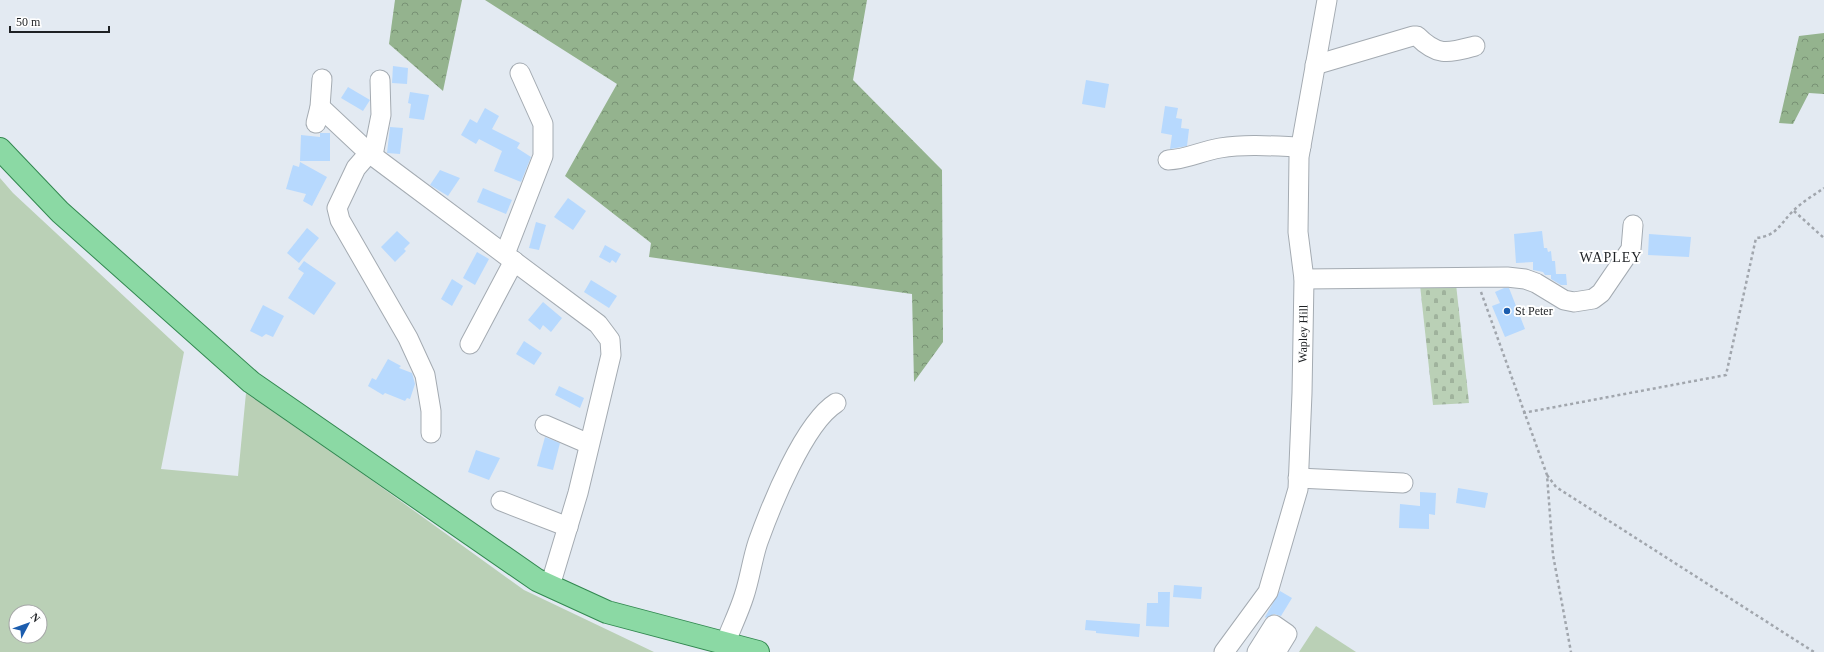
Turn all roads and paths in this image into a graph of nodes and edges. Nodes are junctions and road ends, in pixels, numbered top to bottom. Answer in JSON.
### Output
{"nodes":[{"id":1,"x":1327,"y":0,"type":"edge"},
{"id":2,"x":1475,"y":46,"type":"dead end"},
{"id":3,"x":1315,"y":65,"type":"junction"},
{"id":4,"x":520,"y":73,"type":"dead end"},
{"id":5,"x":322,"y":79,"type":"dead end"},
{"id":6,"x":380,"y":80,"type":"dead end"},
{"id":7,"x":1301,"y":146,"type":"junction"},
{"id":8,"x":0,"y":149,"type":"edge"},
{"id":9,"x":371,"y":154,"type":"junction"},
{"id":10,"x":1168,"y":160,"type":"dead end"},
{"id":11,"x":1824,"y":188,"type":"edge"},
{"id":12,"x":1794,"y":211,"type":"junction"},
{"id":13,"x":1636,"y":235,"type":"dead end"},
{"id":14,"x":1824,"y":238,"type":"edge"},
{"id":15,"x":509,"y":258,"type":"junction"},
{"id":16,"x":1476,"y":278,"type":"junction"},
{"id":17,"x":1304,"y":279,"type":"junction"},
{"id":18,"x":470,"y":344,"type":"dead end"},
{"id":19,"x":836,"y":403,"type":"dead end"},
{"id":20,"x":1523,"y":413,"type":"junction"},
{"id":21,"x":544,"y":425,"type":"dead end"},
{"id":22,"x":431,"y":433,"type":"dead end"},
{"id":23,"x":589,"y":444,"type":"junction"},
{"id":24,"x":1547,"y":475,"type":"junction"},
{"id":25,"x":1298,"y":478,"type":"junction"},
{"id":26,"x":1403,"y":483,"type":"dead end"},
{"id":27,"x":501,"y":501,"type":"dead end"},
{"id":28,"x":568,"y":527,"type":"junction"},
{"id":29,"x":550,"y":586,"type":"junction"},
{"id":30,"x":725,"y":644,"type":"junction"},
{"id":31,"x":758,"y":652,"type":"edge"},
{"id":32,"x":1224,"y":652,"type":"edge"},
{"id":33,"x":1257,"y":652,"type":"edge"},
{"id":34,"x":1276,"y":652,"type":"edge"},
{"id":35,"x":1571,"y":652,"type":"edge"},
{"id":36,"x":1814,"y":652,"type":"edge"}],
"edges":[{"from":1,"to":3,"type":"street","name":"Wapley Hill"},
{"from":2,"to":3,"type":"street"},
{"from":3,"to":7,"type":"street","name":"Wapley Hill"},
{"from":4,"to":15,"type":"street"},
{"from":5,"to":9,"type":"street"},
{"from":6,"to":9,"type":"street"},
{"from":7,"to":10,"type":"street"},
{"from":7,"to":17,"type":"street","name":"Wapley Hill"},
{"from":8,"to":29,"type":"main road"},
{"from":9,"to":15,"type":"street"},
{"from":9,"to":22,"type":"street"},
{"from":11,"to":12,"type":"path"},
{"from":12,"to":14,"type":"path"},
{"from":12,"to":20,"type":"path"},
{"from":13,"to":16,"type":"street"},
{"from":15,"to":18,"type":"street"},
{"from":15,"to":23,"type":"street"},
{"from":16,"to":17,"type":"street"},
{"from":16,"to":20,"type":"path"},
{"from":17,"to":25,"type":"street","name":"Wapley Hill"},
{"from":19,"to":30,"type":"street"},
{"from":20,"to":24,"type":"path"},
{"from":21,"to":23,"type":"street"},
{"from":23,"to":28,"type":"street"},
{"from":24,"to":35,"type":"path"},
{"from":24,"to":36,"type":"path"},
{"from":25,"to":26,"type":"street"},
{"from":25,"to":32,"type":"street","name":"Wapley Hill"},
{"from":27,"to":28,"type":"street"},
{"from":28,"to":29,"type":"street"},
{"from":29,"to":30,"type":"main road"},
{"from":30,"to":31,"type":"main road"},
{"from":33,"to":34,"type":"street"}]}
